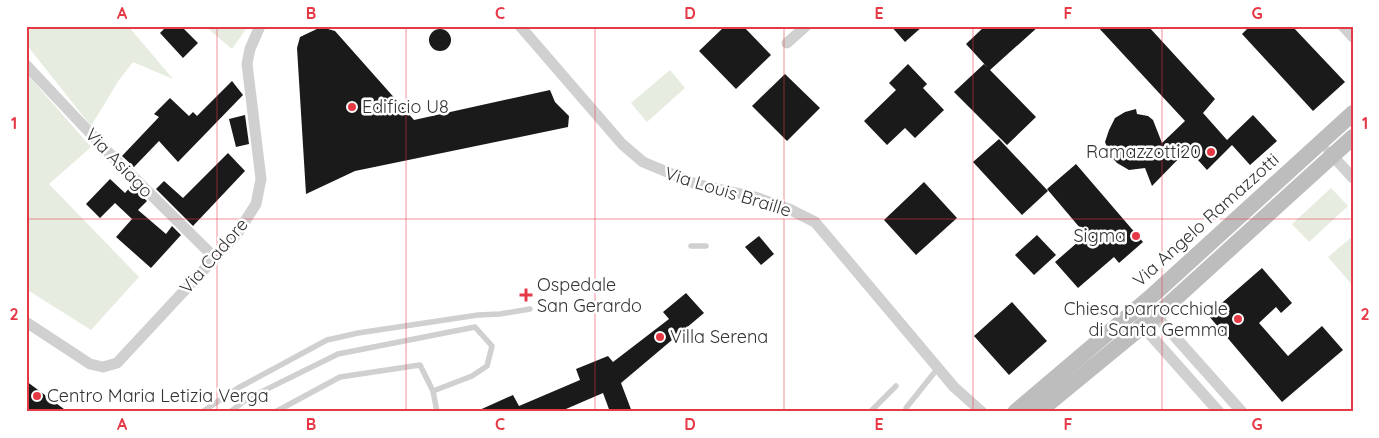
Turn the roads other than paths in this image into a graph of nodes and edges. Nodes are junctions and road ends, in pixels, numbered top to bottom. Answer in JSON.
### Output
{"nodes":[{"id":1,"x":260,"y":26,"type":"edge"},
{"id":2,"x":520,"y":26,"type":"edge"},
{"id":3,"x":806,"y":26,"type":"edge"},
{"id":4,"x":1343,"y":26,"type":"edge"},
{"id":5,"x":1353,"y":37,"type":"edge"},
{"id":6,"x":787,"y":43,"type":"dead end"},
{"id":7,"x":26,"y":65,"type":"edge"},
{"id":8,"x":1353,"y":113,"type":"edge"},
{"id":9,"x":1353,"y":137,"type":"edge"},
{"id":10,"x":1320,"y":143,"type":"junction"},
{"id":11,"x":1332,"y":155,"type":"junction"},
{"id":12,"x":1353,"y":178,"type":"edge"},
{"id":13,"x":691,"y":246,"type":"dead end"},
{"id":14,"x":706,"y":246,"type":"dead end"},
{"id":15,"x":215,"y":258,"type":"junction"},
{"id":16,"x":1144,"y":302,"type":"junction"},
{"id":17,"x":530,"y":309,"type":"dead end"},
{"id":18,"x":1131,"y":313,"type":"junction"},
{"id":19,"x":1149,"y":320,"type":"junction"},
{"id":20,"x":26,"y":322,"type":"edge"},
{"id":21,"x":938,"y":368,"type":"junction"},
{"id":22,"x":896,"y":386,"type":"dead end"},
{"id":23,"x":432,"y":391,"type":"junction"},
{"id":24,"x":202,"y":412,"type":"edge"},
{"id":25,"x":230,"y":412,"type":"edge"},
{"id":26,"x":275,"y":412,"type":"edge"},
{"id":27,"x":437,"y":412,"type":"edge"},
{"id":28,"x":870,"y":412,"type":"edge"},
{"id":29,"x":907,"y":412,"type":"edge"},
{"id":30,"x":982,"y":412,"type":"edge"},
{"id":31,"x":1015,"y":412,"type":"edge"},
{"id":32,"x":1038,"y":412,"type":"edge"},
{"id":33,"x":1220,"y":412,"type":"edge"},
{"id":34,"x":1242,"y":412,"type":"edge"}],
"edges":[{"from":1,"to":15,"type":"street","name":"Via Cadore"},
{"from":2,"to":21,"type":"street","name":"Via Louis Braille"},
{"from":3,"to":6,"type":"street"},
{"from":4,"to":5,"type":"street"},
{"from":7,"to":15,"type":"street","name":"Via Asiago"},
{"from":8,"to":10,"type":"street","name":"Via Angelo Ramazzotti"},
{"from":9,"to":11,"type":"street","name":"Via Angelo Ramazzotti"},
{"from":10,"to":11,"type":"street"},
{"from":10,"to":16,"type":"street","name":"Via Angelo Ramazzotti"},
{"from":11,"to":12,"type":"street"},
{"from":11,"to":19,"type":"street","name":"Via Angelo Ramazzotti"},
{"from":13,"to":14,"type":"lane"},
{"from":15,"to":20,"type":"street","name":"Via Cadore"},
{"from":16,"to":18,"type":"street","name":"Via Angelo Ramazzotti"},
{"from":16,"to":19,"type":"street"},
{"from":17,"to":24,"type":"lane"},
{"from":18,"to":19,"type":"street"},
{"from":18,"to":31,"type":"street","name":"Via Angelo Ramazzotti"},
{"from":19,"to":32,"type":"street","name":"Via Angelo Ramazzotti"},
{"from":19,"to":33,"type":"street"},
{"from":19,"to":34,"type":"street"},
{"from":21,"to":29,"type":"lane"},
{"from":21,"to":30,"type":"street","name":"Via Louis Braille"},
{"from":22,"to":28,"type":"lane"},
{"from":23,"to":25,"type":"lane"},
{"from":23,"to":26,"type":"lane"},
{"from":23,"to":27,"type":"lane"}]}
